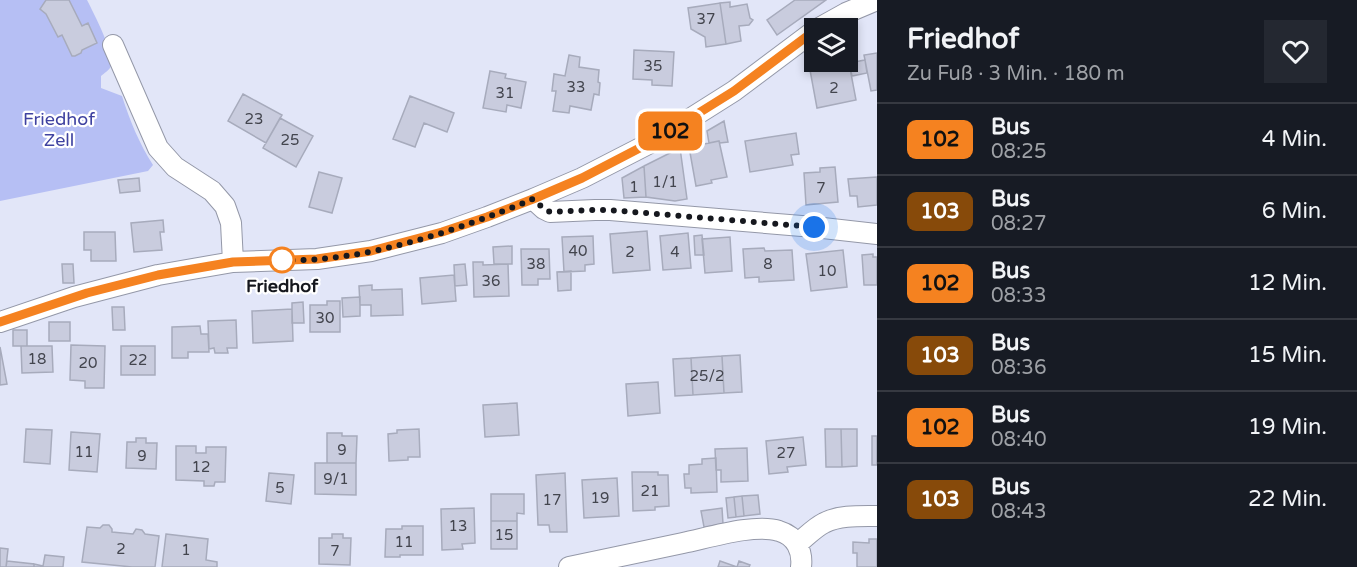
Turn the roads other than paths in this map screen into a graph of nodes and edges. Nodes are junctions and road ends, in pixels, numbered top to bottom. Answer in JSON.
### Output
{"nodes":[{"id":1,"x":877,"y":0,"type":"edge"},
{"id":2,"x":837,"y":18,"type":"edge"},
{"id":3,"x":804,"y":38,"type":"edge"},
{"id":4,"x":113,"y":45,"type":"dead end"},
{"id":5,"x":533,"y":199,"type":"junction"},
{"id":6,"x":877,"y":234,"type":"edge"},
{"id":7,"x":233,"y":262,"type":"junction"},
{"id":8,"x":0,"y":322,"type":"edge"},
{"id":9,"x":877,"y":516,"type":"edge"},
{"id":10,"x":797,"y":544,"type":"junction"},
{"id":11,"x":569,"y":567,"type":"edge"},
{"id":12,"x":801,"y":567,"type":"edge"}],
"edges":[{"from":1,"to":2,"type":"street"},
{"from":3,"to":5,"type":"street"},
{"from":4,"to":7,"type":"street"},
{"from":5,"to":6,"type":"street"},
{"from":5,"to":7,"type":"street"},
{"from":7,"to":8,"type":"street"},
{"from":9,"to":10,"type":"street"},
{"from":10,"to":11,"type":"street"},
{"from":10,"to":12,"type":"street"}]}
